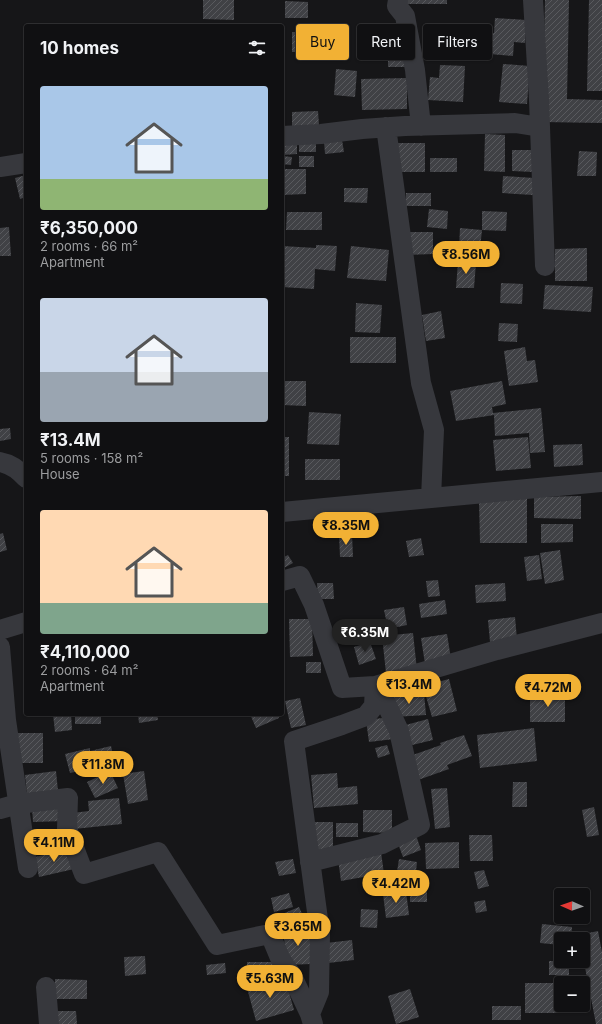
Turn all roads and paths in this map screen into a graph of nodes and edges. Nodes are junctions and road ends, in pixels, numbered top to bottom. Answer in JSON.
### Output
{"nodes":[{"id":1,"x":398,"y":0,"type":"edge"},
{"id":2,"x":532,"y":0,"type":"edge"},
{"id":3,"x":421,"y":126,"type":"junction"},
{"id":4,"x":386,"y":127,"type":"junction"},
{"id":5,"x":540,"y":127,"type":"junction"},
{"id":6,"x":284,"y":136,"type":"edge"},
{"id":7,"x":24,"y":163,"type":"edge"},
{"id":8,"x":0,"y":167,"type":"edge"},
{"id":9,"x":544,"y":266,"type":"dead end"},
{"id":10,"x":0,"y":462,"type":"edge"},
{"id":11,"x":24,"y":476,"type":"edge"},
{"id":12,"x":602,"y":482,"type":"edge"},
{"id":13,"x":431,"y":498,"type":"junction"},
{"id":14,"x":284,"y":512,"type":"edge"},
{"id":15,"x":284,"y":580,"type":"edge"},
{"id":16,"x":24,"y":623,"type":"edge"},
{"id":17,"x":602,"y":624,"type":"edge"},
{"id":18,"x":1,"y":634,"type":"edge"},
{"id":19,"x":377,"y":686,"type":"junction"},
{"id":20,"x":9,"y":806,"type":"edge"},
{"id":21,"x":310,"y":862,"type":"junction"},
{"id":22,"x":28,"y":868,"type":"dead end"},
{"id":23,"x":46,"y":986,"type":"dead end"},
{"id":24,"x":311,"y":1019,"type":"edge"},
{"id":25,"x":49,"y":1024,"type":"edge"}],
"edges":[{"from":1,"to":3,"type":"street"},
{"from":2,"to":5,"type":"street"},
{"from":3,"to":4,"type":"street"},
{"from":3,"to":5,"type":"street"},
{"from":4,"to":6,"type":"street"},
{"from":4,"to":13,"type":"street"},
{"from":5,"to":9,"type":"street"},
{"from":7,"to":8,"type":"street"},
{"from":10,"to":11,"type":"street"},
{"from":12,"to":13,"type":"street"},
{"from":13,"to":14,"type":"street"},
{"from":15,"to":19,"type":"street"},
{"from":16,"to":18,"type":"street"},
{"from":17,"to":19,"type":"street"},
{"from":18,"to":20,"type":"street"},
{"from":19,"to":21,"type":"street"},
{"from":19,"to":21,"type":"street"},
{"from":20,"to":22,"type":"street"},
{"from":20,"to":24,"type":"street"},
{"from":21,"to":24,"type":"street"},
{"from":23,"to":25,"type":"street"}]}
